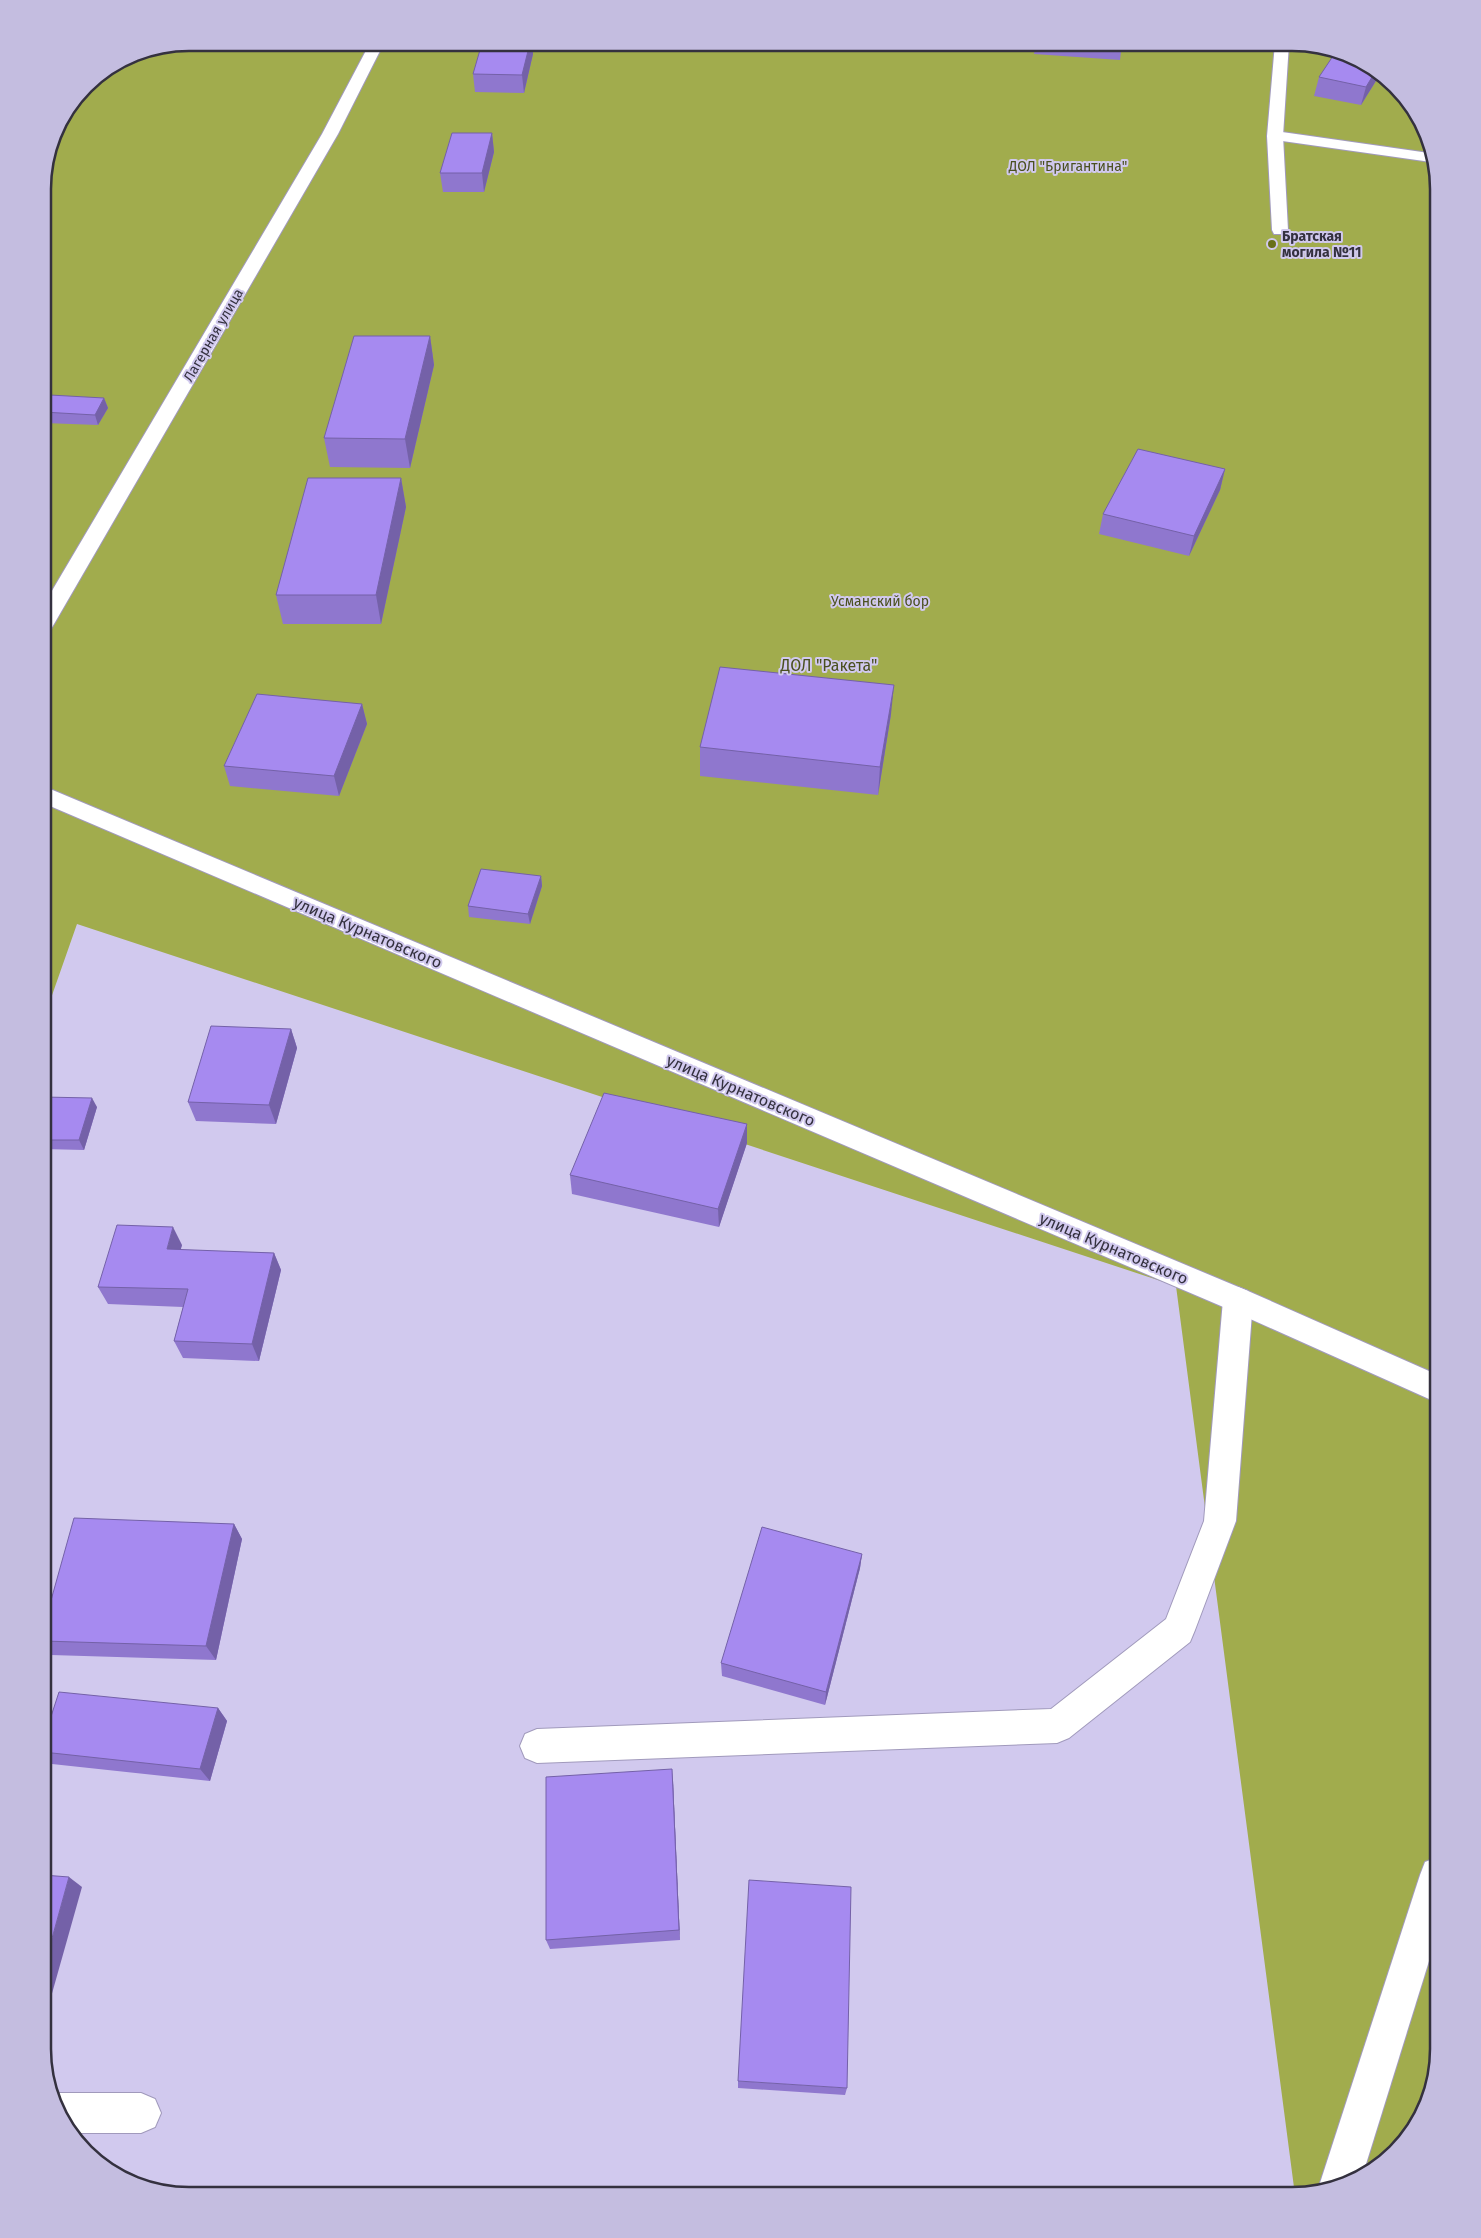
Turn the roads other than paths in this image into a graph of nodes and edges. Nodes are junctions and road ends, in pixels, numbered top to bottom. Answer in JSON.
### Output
{"nodes":[{"id":1,"x":372,"y":51,"type":"edge"},
{"id":2,"x":1281,"y":52,"type":"edge"},
{"id":3,"x":1276,"y":136,"type":"junction"},
{"id":4,"x":1426,"y":157,"type":"edge"},
{"id":5,"x":1280,"y":230,"type":"dead end"},
{"id":6,"x":52,"y":609,"type":"edge"},
{"id":7,"x":52,"y":794,"type":"edge"},
{"id":8,"x":1238,"y":1300,"type":"junction"},
{"id":9,"x":1430,"y":1386,"type":"edge"},
{"id":10,"x":537,"y":1746,"type":"dead end"},
{"id":11,"x":1430,"y":1900,"type":"edge"},
{"id":12,"x":68,"y":2113,"type":"edge"},
{"id":13,"x":141,"y":2113,"type":"dead end"},
{"id":14,"x":1342,"y":2177,"type":"edge"}],
"edges":[{"from":1,"to":6,"type":"street","name":"Лагерная улица"},
{"from":2,"to":3,"type":"street"},
{"from":3,"to":4,"type":"street"},
{"from":3,"to":5,"type":"street"},
{"from":7,"to":8,"type":"street","name":"улица Курнатовского"},
{"from":8,"to":9,"type":"street","name":"улица Курнатовского"},
{"from":8,"to":10,"type":"street"},
{"from":11,"to":14,"type":"street"},
{"from":12,"to":13,"type":"street"}]}
